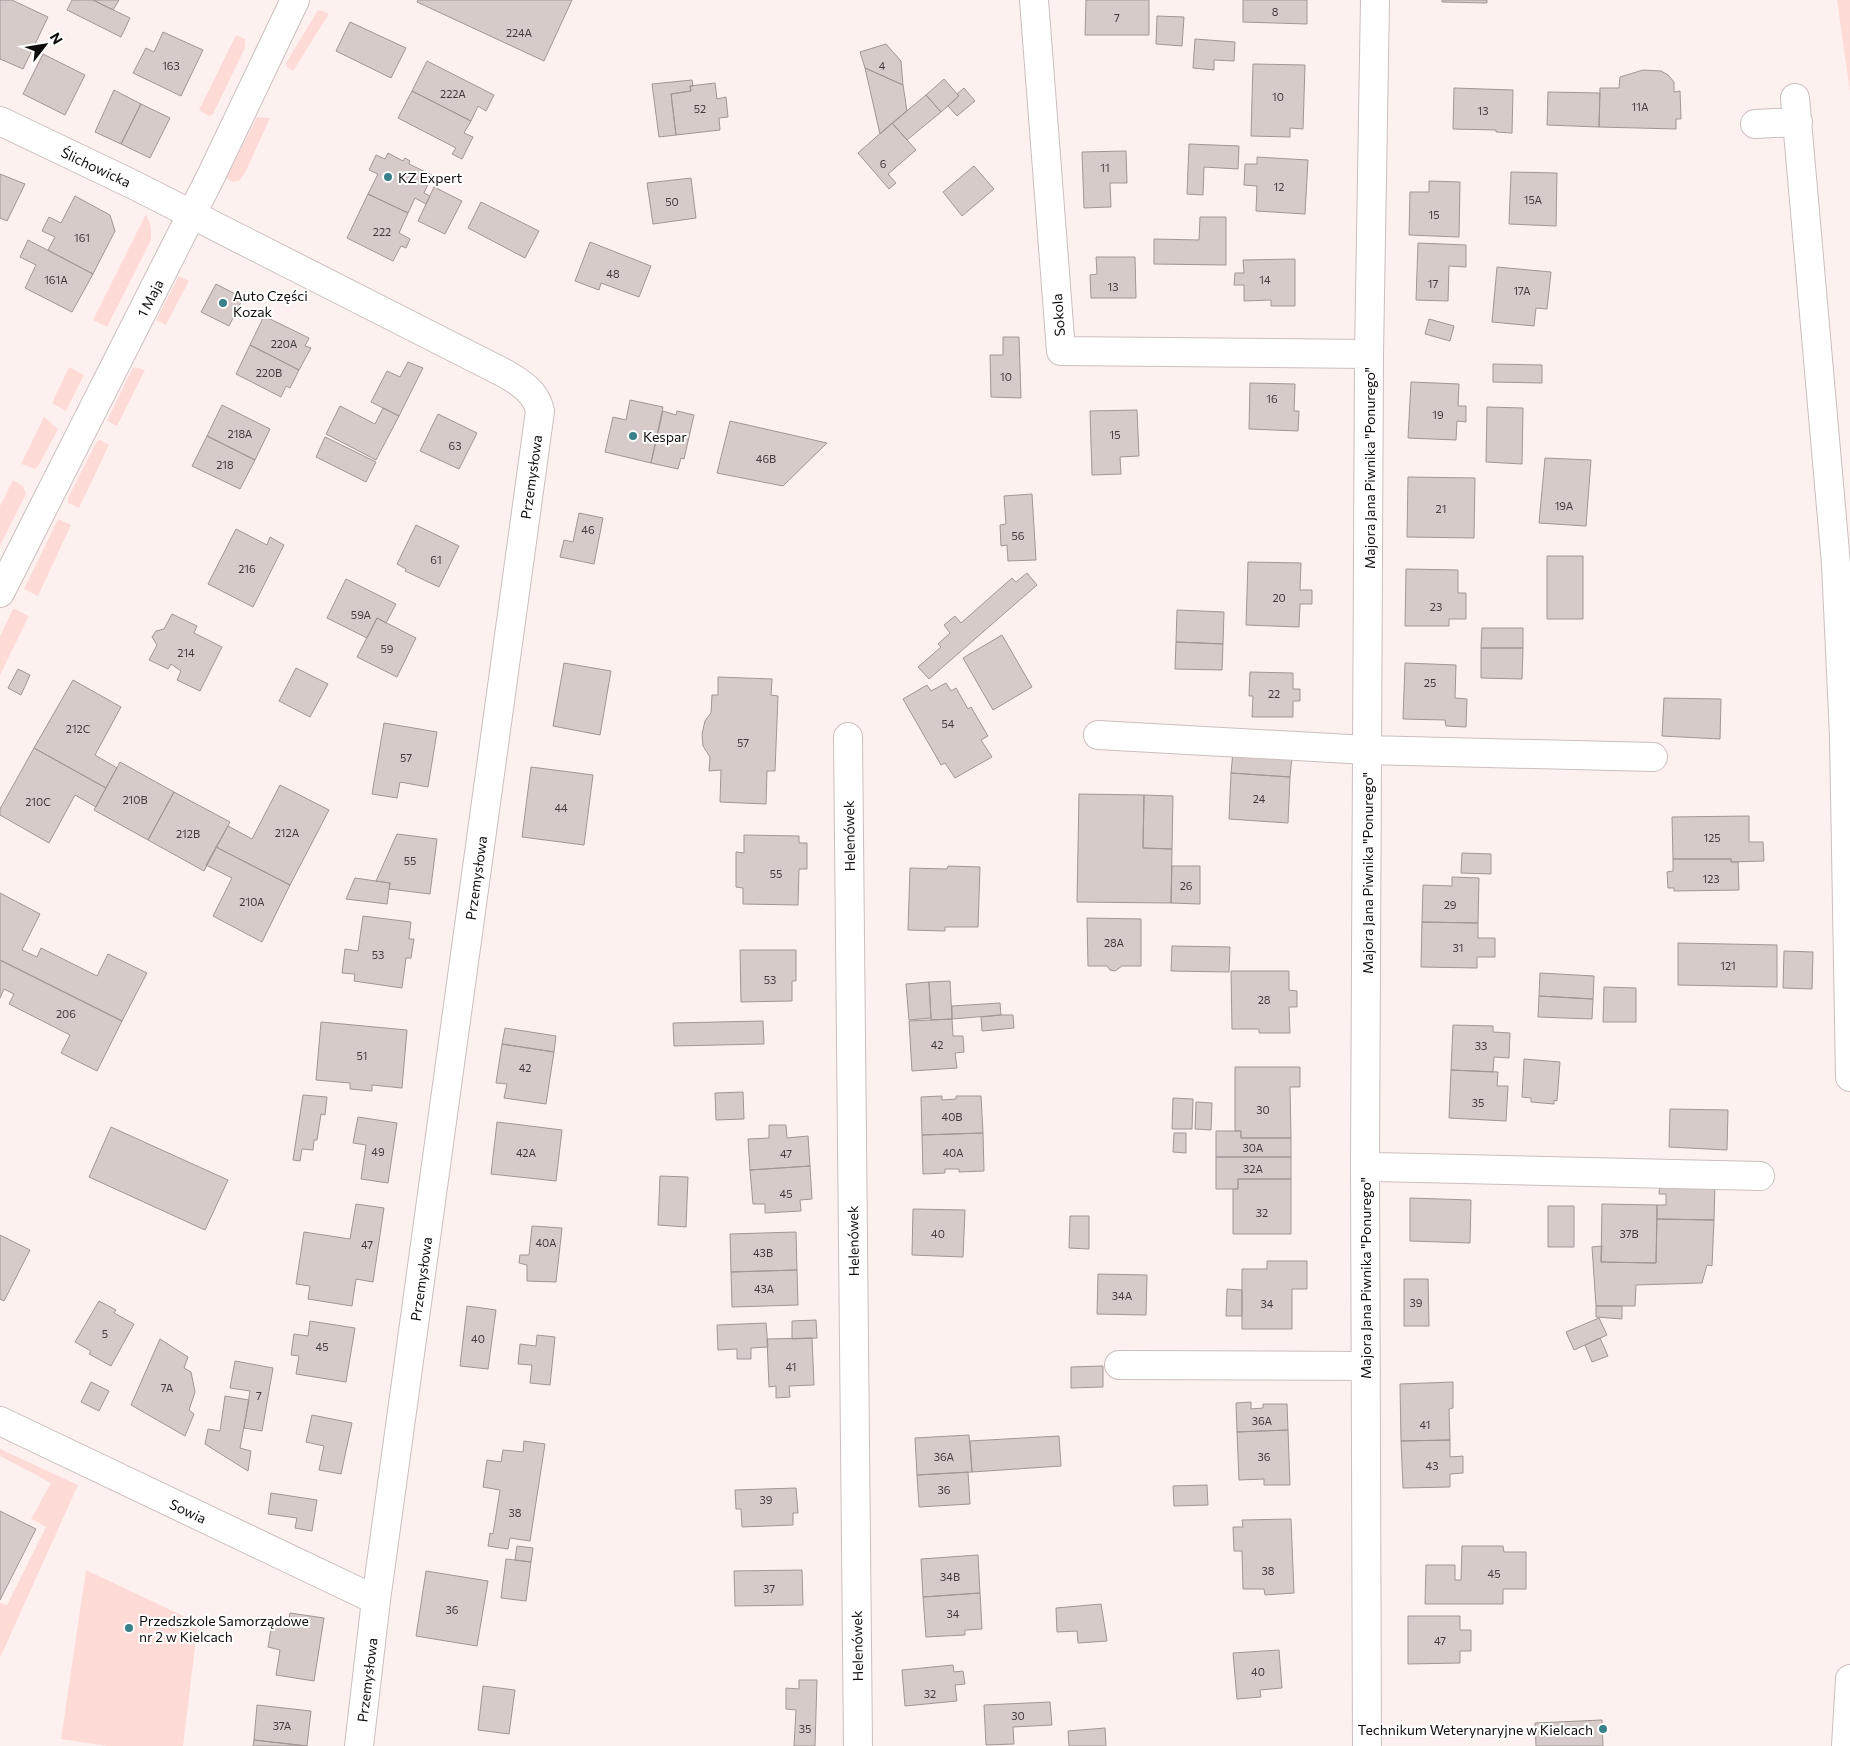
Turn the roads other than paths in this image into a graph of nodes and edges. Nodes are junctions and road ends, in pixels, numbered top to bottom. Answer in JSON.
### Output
{"nodes":[{"id":1,"x":295,"y":0,"type":"edge"},
{"id":2,"x":1034,"y":0,"type":"edge"},
{"id":3,"x":1375,"y":0,"type":"edge"},
{"id":4,"x":0,"y":121,"type":"edge"},
{"id":5,"x":1755,"y":124,"type":"dead end"},
{"id":6,"x":191,"y":215,"type":"junction"},
{"id":7,"x":1369,"y":354,"type":"junction"},
{"id":8,"x":0,"y":593,"type":"edge"},
{"id":9,"x":1098,"y":735,"type":"dead end"},
{"id":10,"x":848,"y":737,"type":"dead end"},
{"id":11,"x":1367,"y":750,"type":"junction"},
{"id":12,"x":1653,"y":757,"type":"dead end"},
{"id":13,"x":1850,"y":1077,"type":"edge"},
{"id":14,"x":1365,"y":1164,"type":"junction"},
{"id":15,"x":1760,"y":1176,"type":"dead end"},
{"id":16,"x":1118,"y":1365,"type":"dead end"},
{"id":17,"x":1365,"y":1366,"type":"junction"},
{"id":18,"x":0,"y":1421,"type":"edge"},
{"id":19,"x":376,"y":1600,"type":"junction"},
{"id":20,"x":1850,"y":1678,"type":"edge"},
{"id":21,"x":359,"y":1746,"type":"edge"},
{"id":22,"x":858,"y":1746,"type":"edge"},
{"id":23,"x":1367,"y":1746,"type":"edge"},
{"id":24,"x":1846,"y":1746,"type":"edge"}],
"edges":[{"from":1,"to":6,"type":"street","name":"1 Maja"},
{"from":2,"to":7,"type":"street","name":"Sokola"},
{"from":3,"to":7,"type":"street","name":"Majora Jana Piwnika \"Ponurego\""},
{"from":4,"to":6,"type":"street","name":"Ślichowicka"},
{"from":5,"to":13,"type":"street"},
{"from":6,"to":8,"type":"street","name":"1 Maja"},
{"from":6,"to":19,"type":"street","name":"Przemysłowa"},
{"from":7,"to":11,"type":"street","name":"Majora Jana Piwnika \"Ponurego\""},
{"from":9,"to":11,"type":"street"},
{"from":10,"to":22,"type":"street","name":"Helenówek"},
{"from":11,"to":12,"type":"street"},
{"from":11,"to":14,"type":"street","name":"Majora Jana Piwnika \"Ponurego\""},
{"from":14,"to":15,"type":"street"},
{"from":14,"to":17,"type":"street","name":"Majora Jana Piwnika \"Ponurego\""},
{"from":16,"to":17,"type":"street"},
{"from":17,"to":23,"type":"street","name":"Majora Jana Piwnika \"Ponurego\""},
{"from":18,"to":19,"type":"street","name":"Sowia"},
{"from":19,"to":21,"type":"street","name":"Przemysłowa"},
{"from":20,"to":24,"type":"street"}]}
